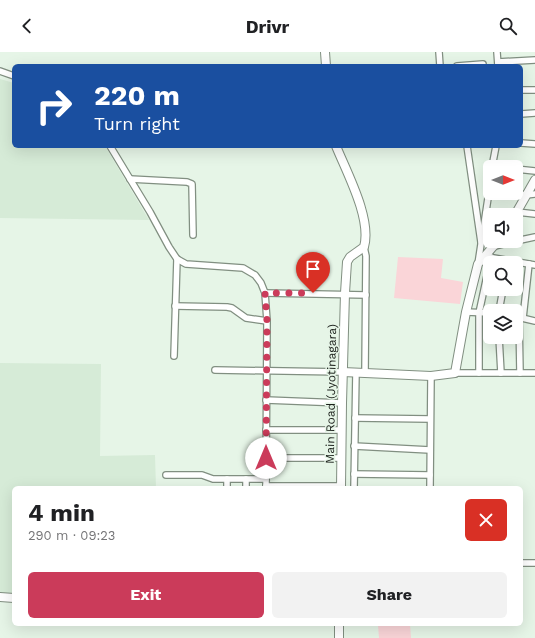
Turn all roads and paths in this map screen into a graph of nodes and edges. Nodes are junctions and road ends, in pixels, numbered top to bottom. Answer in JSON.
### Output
{"nodes":[{"id":1,"x":325,"y":52,"type":"edge"},
{"id":2,"x":440,"y":52,"type":"edge"},
{"id":3,"x":497,"y":52,"type":"edge"},
{"id":4,"x":535,"y":60,"type":"edge"},
{"id":5,"x":326,"y":64,"type":"edge"},
{"id":6,"x":440,"y":64,"type":"edge"},
{"id":7,"x":498,"y":64,"type":"edge"},
{"id":8,"x":0,"y":71,"type":"edge"},
{"id":9,"x":12,"y":75,"type":"edge"},
{"id":10,"x":523,"y":90,"type":"edge"},
{"id":11,"x":535,"y":90,"type":"edge"},
{"id":12,"x":535,"y":113,"type":"edge"},
{"id":13,"x":523,"y":114,"type":"edge"},
{"id":14,"x":523,"y":143,"type":"edge"},
{"id":15,"x":535,"y":144,"type":"edge"},
{"id":16,"x":111,"y":148,"type":"edge"},
{"id":17,"x":337,"y":148,"type":"edge"},
{"id":18,"x":467,"y":148,"type":"edge"},
{"id":19,"x":496,"y":148,"type":"edge"},
{"id":20,"x":493,"y":160,"type":"edge"},
{"id":21,"x":523,"y":170,"type":"edge"},
{"id":22,"x":535,"y":171,"type":"edge"},
{"id":23,"x":130,"y":179,"type":"junction"},
{"id":24,"x":535,"y":180,"type":"edge"},
{"id":25,"x":535,"y":194,"type":"edge"},
{"id":26,"x":523,"y":195,"type":"edge"},
{"id":27,"x":526,"y":195,"type":"junction"},
{"id":28,"x":488,"y":200,"type":"edge"},
{"id":29,"x":519,"y":208,"type":"edge"},
{"id":30,"x":523,"y":214,"type":"edge"},
{"id":31,"x":535,"y":214,"type":"edge"},
{"id":32,"x":193,"y":235,"type":"dead end"},
{"id":33,"x":535,"y":237,"type":"edge"},
{"id":34,"x":523,"y":240,"type":"edge"},
{"id":35,"x":481,"y":242,"type":"junction"},
{"id":36,"x":364,"y":247,"type":"junction"},
{"id":37,"x":483,"y":256,"type":"edge"},
{"id":38,"x":177,"y":259,"type":"junction"},
{"id":39,"x":483,"y":263,"type":"edge"},
{"id":40,"x":523,"y":263,"type":"edge"},
{"id":41,"x":528,"y":264,"type":"junction"},
{"id":42,"x":535,"y":265,"type":"edge"},
{"id":43,"x":483,"y":271,"type":"edge"},
{"id":44,"x":265,"y":293,"type":"junction"},
{"id":45,"x":345,"y":294,"type":"junction"},
{"id":46,"x":366,"y":295,"type":"junction"},
{"id":47,"x":521,"y":304,"type":"edge"},
{"id":48,"x":176,"y":306,"type":"junction"},
{"id":49,"x":466,"y":312,"type":"junction"},
{"id":50,"x":479,"y":313,"type":"junction"},
{"id":51,"x":483,"y":313,"type":"edge"},
{"id":52,"x":523,"y":318,"type":"edge"},
{"id":53,"x":267,"y":321,"type":"junction"},
{"id":54,"x":535,"y":321,"type":"edge"},
{"id":55,"x":499,"y":344,"type":"edge"},
{"id":56,"x":519,"y":344,"type":"edge"},
{"id":57,"x":174,"y":356,"type":"dead end"},
{"id":58,"x":214,"y":370,"type":"dead end"},
{"id":59,"x":266,"y":371,"type":"junction"},
{"id":60,"x":343,"y":372,"type":"junction"},
{"id":61,"x":356,"y":372,"type":"junction"},
{"id":62,"x":365,"y":372,"type":"junction"},
{"id":63,"x":455,"y":373,"type":"junction"},
{"id":64,"x":480,"y":373,"type":"junction"},
{"id":65,"x":501,"y":373,"type":"junction"},
{"id":66,"x":520,"y":373,"type":"junction"},
{"id":67,"x":535,"y":373,"type":"edge"},
{"id":68,"x":430,"y":376,"type":"junction"},
{"id":69,"x":266,"y":400,"type":"junction"},
{"id":70,"x":342,"y":403,"type":"junction"},
{"id":71,"x":355,"y":418,"type":"junction"},
{"id":72,"x":430,"y":419,"type":"junction"},
{"id":73,"x":266,"y":430,"type":"junction"},
{"id":74,"x":342,"y":430,"type":"junction"},
{"id":75,"x":354,"y":446,"type":"junction"},
{"id":76,"x":430,"y":450,"type":"junction"},
{"id":77,"x":266,"y":458,"type":"junction"},
{"id":78,"x":341,"y":458,"type":"junction"},
{"id":79,"x":354,"y":474,"type":"junction"},
{"id":80,"x":166,"y":475,"type":"dead end"},
{"id":81,"x":430,"y":475,"type":"junction"},
{"id":82,"x":228,"y":479,"type":"junction"},
{"id":83,"x":246,"y":479,"type":"junction"},
{"id":84,"x":266,"y":479,"type":"junction"},
{"id":85,"x":227,"y":486,"type":"edge"},
{"id":86,"x":246,"y":486,"type":"edge"},
{"id":87,"x":266,"y":486,"type":"edge"},
{"id":88,"x":341,"y":486,"type":"edge"},
{"id":89,"x":354,"y":486,"type":"edge"},
{"id":90,"x":430,"y":486,"type":"edge"},
{"id":91,"x":523,"y":563,"type":"edge"},
{"id":92,"x":535,"y":563,"type":"edge"},
{"id":93,"x":0,"y":597,"type":"edge"},
{"id":94,"x":12,"y":598,"type":"edge"},
{"id":95,"x":339,"y":626,"type":"edge"},
{"id":96,"x":339,"y":638,"type":"edge"}],
"edges":[{"from":1,"to":5,"type":"street"},
{"from":2,"to":6,"type":"street"},
{"from":3,"to":7,"type":"street"},
{"from":4,"to":7,"type":"street"},
{"from":8,"to":9,"type":"street"},
{"from":10,"to":11,"type":"street"},
{"from":12,"to":13,"type":"street"},
{"from":14,"to":15,"type":"street"},
{"from":16,"to":23,"type":"street"},
{"from":17,"to":36,"type":"street"},
{"from":18,"to":35,"type":"street"},
{"from":19,"to":20,"type":"street"},
{"from":21,"to":22,"type":"street"},
{"from":23,"to":32,"type":"street"},
{"from":23,"to":38,"type":"street"},
{"from":24,"to":27,"type":"street"},
{"from":25,"to":27,"type":"street"},
{"from":26,"to":27,"type":"street"},
{"from":27,"to":29,"type":"street"},
{"from":28,"to":35,"type":"street"},
{"from":30,"to":31,"type":"street"},
{"from":33,"to":34,"type":"street"},
{"from":35,"to":37,"type":"street"},
{"from":36,"to":45,"type":"street","name":"Main Road (Jyotinagara)"},
{"from":36,"to":46,"type":"street"},
{"from":38,"to":44,"type":"street"},
{"from":38,"to":48,"type":"street"},
{"from":39,"to":49,"type":"street"},
{"from":40,"to":41,"type":"street"},
{"from":41,"to":42,"type":"street"},
{"from":41,"to":47,"type":"street"},
{"from":43,"to":50,"type":"street"},
{"from":44,"to":45,"type":"street"},
{"from":44,"to":53,"type":"street"},
{"from":45,"to":46,"type":"street"},
{"from":45,"to":60,"type":"street","name":"Main Road (Jyotinagara)"},
{"from":46,"to":62,"type":"street"},
{"from":48,"to":53,"type":"street"},
{"from":48,"to":57,"type":"street"},
{"from":49,"to":50,"type":"street"},
{"from":49,"to":63,"type":"street"},
{"from":50,"to":51,"type":"street"},
{"from":50,"to":64,"type":"street"},
{"from":52,"to":54,"type":"street"},
{"from":53,"to":59,"type":"street"},
{"from":55,"to":65,"type":"street"},
{"from":56,"to":66,"type":"street"},
{"from":58,"to":59,"type":"street"},
{"from":59,"to":60,"type":"street"},
{"from":59,"to":69,"type":"street"},
{"from":60,"to":61,"type":"street"},
{"from":60,"to":70,"type":"street","name":"Main Road (Jyotinagara)"},
{"from":61,"to":62,"type":"street"},
{"from":61,"to":71,"type":"street"},
{"from":62,"to":68,"type":"street"},
{"from":63,"to":64,"type":"street"},
{"from":63,"to":68,"type":"street"},
{"from":64,"to":65,"type":"street"},
{"from":65,"to":66,"type":"street"},
{"from":66,"to":67,"type":"street"},
{"from":68,"to":72,"type":"street"},
{"from":69,"to":70,"type":"street"},
{"from":69,"to":73,"type":"street"},
{"from":70,"to":74,"type":"street","name":"Main Road (Jyotinagara)"},
{"from":71,"to":72,"type":"street"},
{"from":71,"to":75,"type":"street"},
{"from":72,"to":76,"type":"street"},
{"from":73,"to":74,"type":"street"},
{"from":73,"to":77,"type":"street"},
{"from":74,"to":78,"type":"street","name":"Main Road (Jyotinagara)"},
{"from":75,"to":76,"type":"street"},
{"from":75,"to":79,"type":"street"},
{"from":76,"to":81,"type":"street"},
{"from":77,"to":78,"type":"street"},
{"from":77,"to":84,"type":"street"},
{"from":78,"to":88,"type":"street","name":"Main Road (Jyotinagara)"},
{"from":79,"to":81,"type":"street"},
{"from":79,"to":89,"type":"street"},
{"from":80,"to":82,"type":"street"},
{"from":81,"to":90,"type":"street"},
{"from":82,"to":83,"type":"street"},
{"from":82,"to":85,"type":"street"},
{"from":83,"to":84,"type":"street"},
{"from":83,"to":86,"type":"street"},
{"from":84,"to":87,"type":"street"},
{"from":91,"to":92,"type":"street"},
{"from":93,"to":94,"type":"street"},
{"from":95,"to":96,"type":"street"}]}
